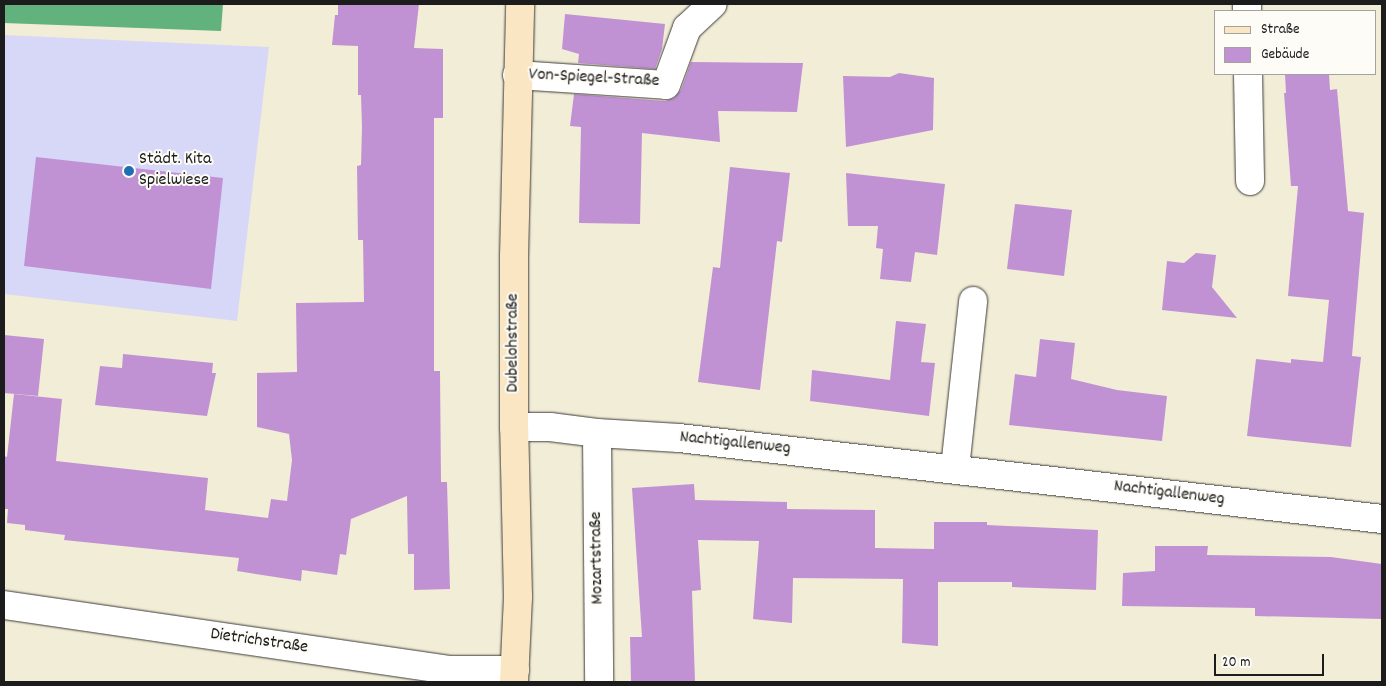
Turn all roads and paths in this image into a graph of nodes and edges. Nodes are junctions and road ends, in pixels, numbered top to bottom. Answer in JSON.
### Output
{"nodes":[{"id":1,"x":520,"y":4,"type":"edge"},
{"id":2,"x":713,"y":4,"type":"edge"},
{"id":3,"x":517,"y":75,"type":"junction"},
{"id":4,"x":1248,"y":75,"type":"edge"},
{"id":5,"x":1250,"y":181,"type":"dead end"},
{"id":6,"x":973,"y":301,"type":"dead end"},
{"id":7,"x":514,"y":427,"type":"junction"},
{"id":8,"x":597,"y":433,"type":"junction"},
{"id":9,"x":955,"y":468,"type":"junction"},
{"id":10,"x":1382,"y":520,"type":"edge"},
{"id":11,"x":4,"y":605,"type":"edge"},
{"id":12,"x":514,"y":676,"type":"edge"},
{"id":13,"x":599,"y":682,"type":"edge"}],
"edges":[{"from":1,"to":3,"type":"main road","name":"Dubelohstraße"},
{"from":2,"to":3,"type":"street","name":"Von-Spiegel-Straße"},
{"from":3,"to":7,"type":"main road","name":"Dubelohstraße"},
{"from":4,"to":5,"type":"street"},
{"from":6,"to":9,"type":"street"},
{"from":7,"to":8,"type":"street","name":"Nachtigallenweg"},
{"from":7,"to":12,"type":"main road","name":"Dubelohstraße"},
{"from":8,"to":9,"type":"street","name":"Nachtigallenweg"},
{"from":8,"to":13,"type":"street","name":"Mozartstraße"},
{"from":9,"to":10,"type":"street","name":"Nachtigallenweg"},
{"from":11,"to":12,"type":"street","name":"Dietrichstraße"}]}
